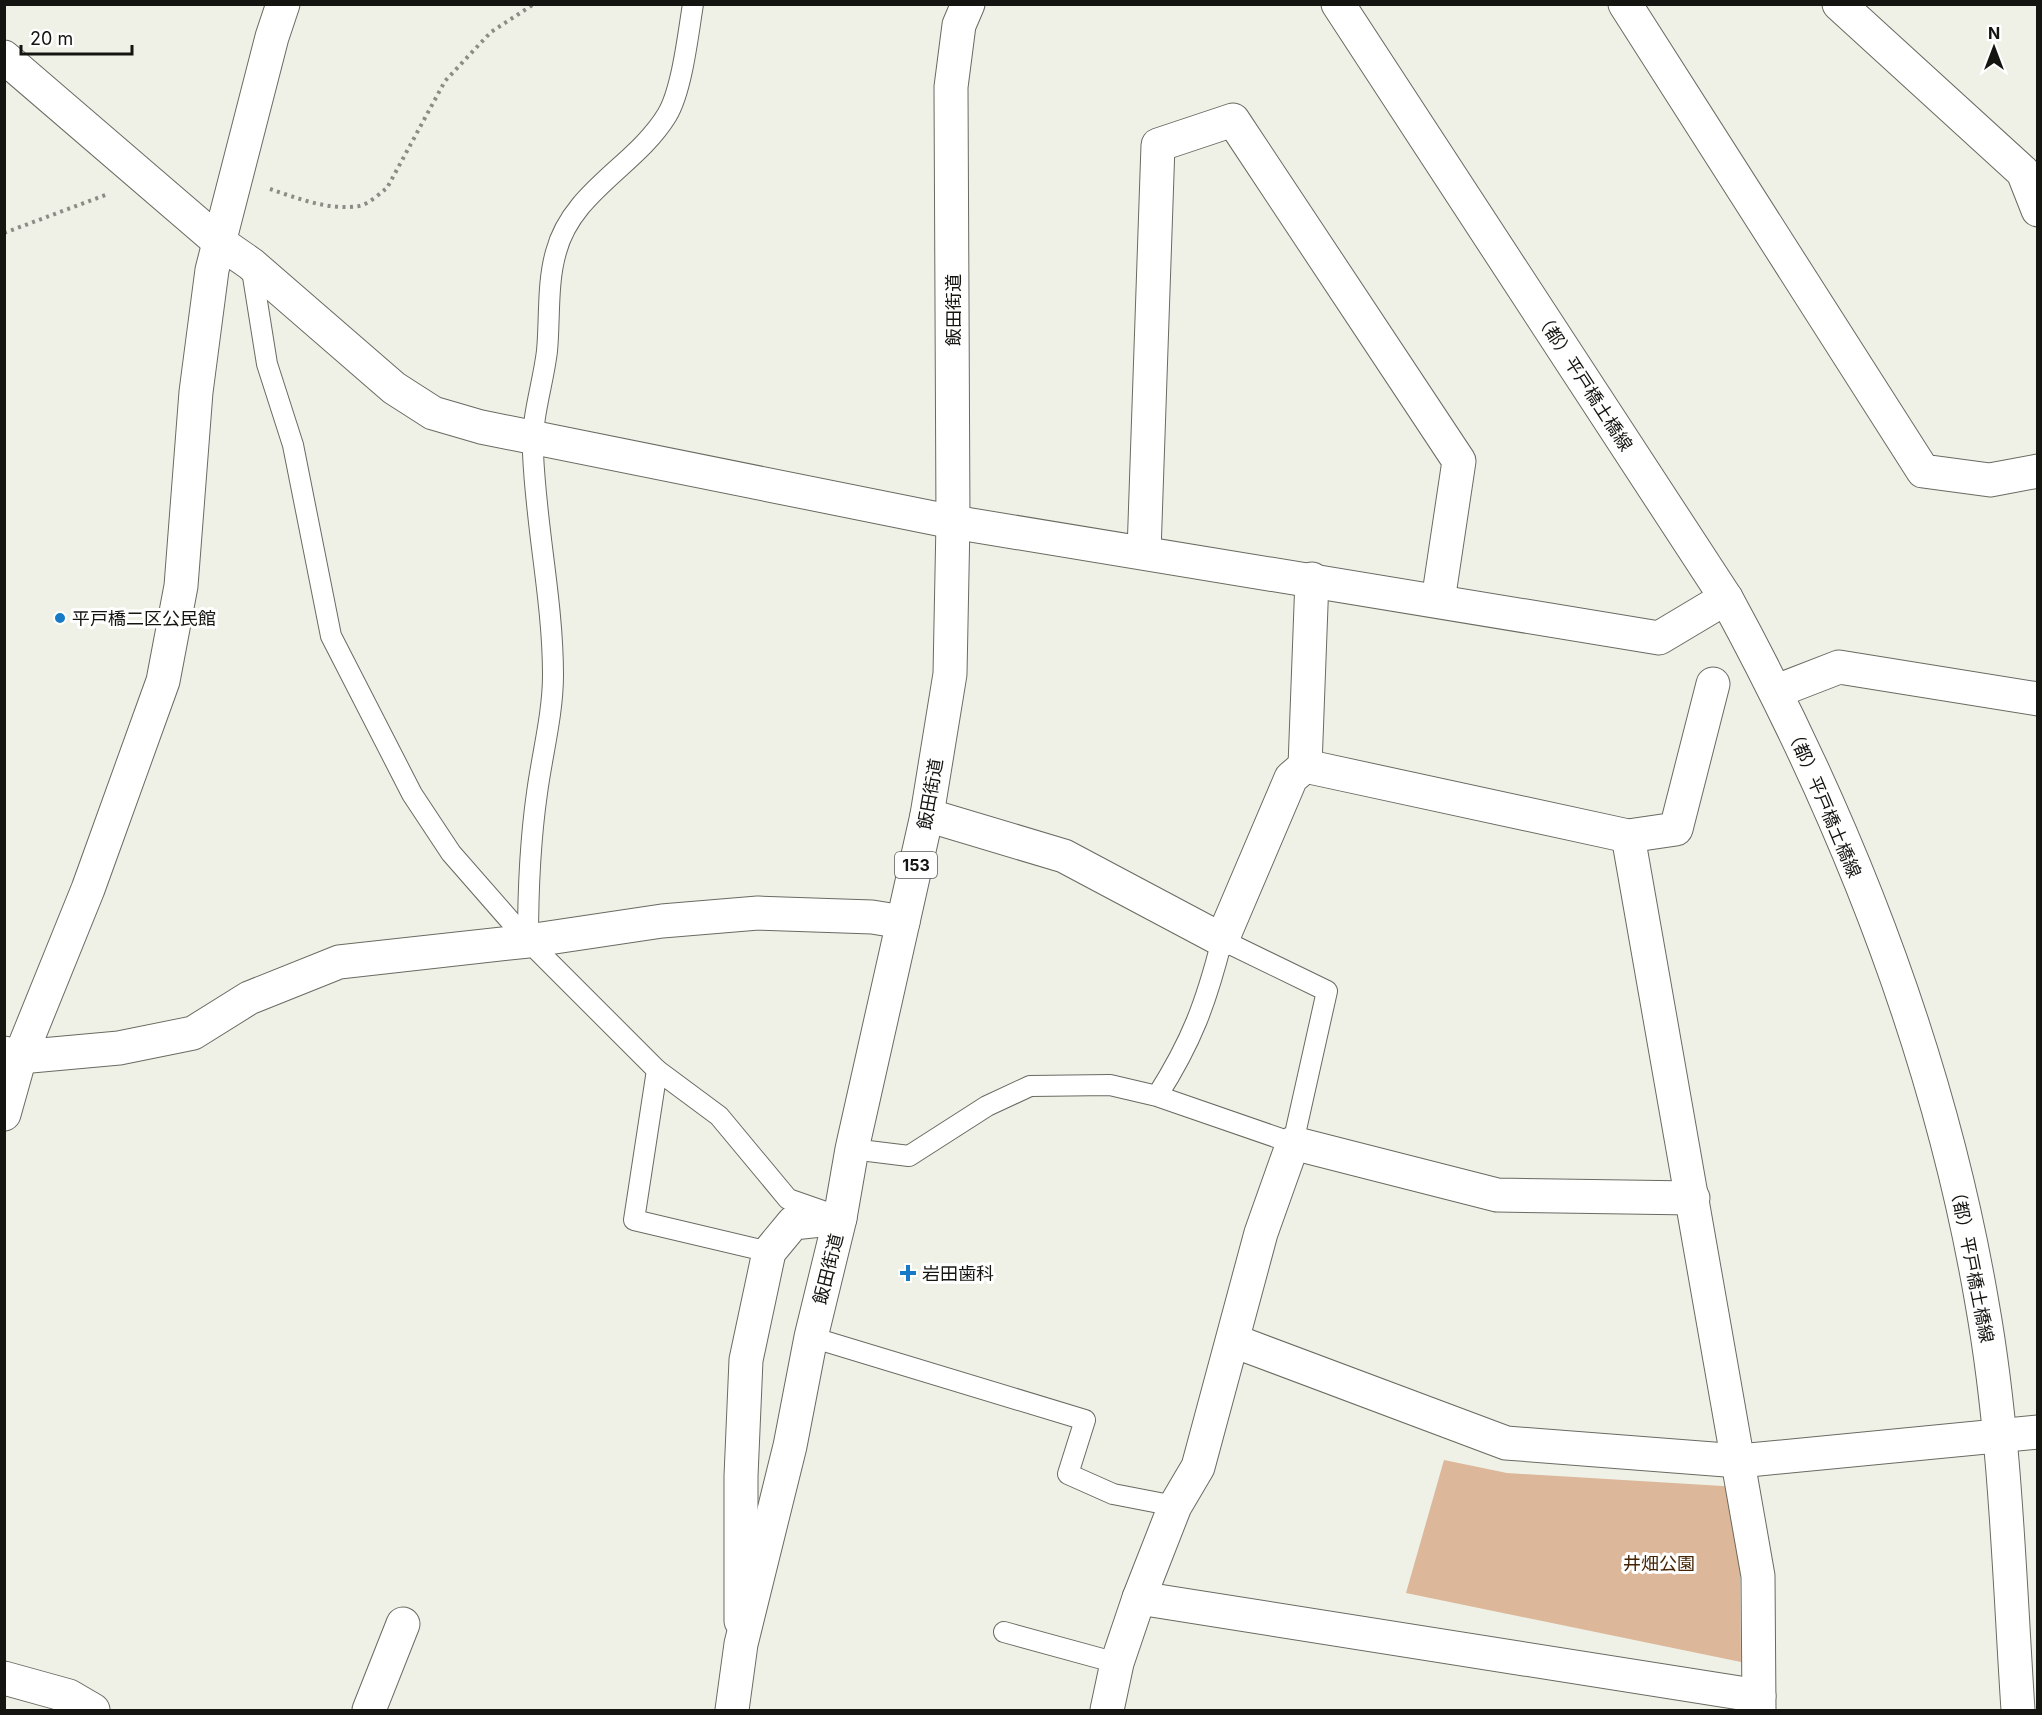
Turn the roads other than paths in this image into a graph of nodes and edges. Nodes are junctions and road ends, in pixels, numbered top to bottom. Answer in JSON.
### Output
{"nodes":[{"id":1,"x":283,"y":4,"type":"edge"},
{"id":2,"x":693,"y":4,"type":"edge"},
{"id":3,"x":968,"y":4,"type":"edge"},
{"id":4,"x":1338,"y":4,"type":"edge"},
{"id":5,"x":1625,"y":4,"type":"edge"},
{"id":6,"x":1839,"y":4,"type":"edge"},
{"id":7,"x":4,"y":57,"type":"edge"},
{"id":8,"x":2037,"y":210,"type":"edge"},
{"id":9,"x":218,"y":241,"type":"junction"},
{"id":10,"x":251,"y":264,"type":"junction"},
{"id":11,"x":533,"y":436,"type":"junction"},
{"id":12,"x":2037,"y":471,"type":"edge"},
{"id":13,"x":953,"y":522,"type":"junction"},
{"id":14,"x":1144,"y":552,"type":"junction"},
{"id":15,"x":1312,"y":579,"type":"junction"},
{"id":16,"x":1726,"y":598,"type":"junction"},
{"id":17,"x":1438,"y":601,"type":"junction"},
{"id":18,"x":1713,"y":684,"type":"dead end"},
{"id":19,"x":1777,"y":691,"type":"junction"},
{"id":20,"x":2037,"y":699,"type":"edge"},
{"id":21,"x":1305,"y":766,"type":"junction"},
{"id":22,"x":927,"y":815,"type":"junction"},
{"id":23,"x":1628,"y":836,"type":"junction"},
{"id":24,"x":903,"y":922,"type":"junction"},
{"id":25,"x":1222,"y":940,"type":"junction"},
{"id":26,"x":528,"y":941,"type":"junction"},
{"id":27,"x":12,"y":1055,"type":"edge"},
{"id":28,"x":657,"y":1070,"type":"junction"},
{"id":29,"x":1157,"y":1096,"type":"junction"},
{"id":30,"x":4,"y":1114,"type":"edge"},
{"id":31,"x":1293,"y":1143,"type":"junction"},
{"id":32,"x":852,"y":1149,"type":"junction"},
{"id":33,"x":1693,"y":1198,"type":"junction"},
{"id":34,"x":840,"y":1218,"type":"junction"},
{"id":35,"x":769,"y":1252,"type":"junction"},
{"id":36,"x":811,"y":1337,"type":"junction"},
{"id":37,"x":1234,"y":1341,"type":"junction"},
{"id":38,"x":2037,"y":1432,"type":"edge"},
{"id":39,"x":2001,"y":1435,"type":"junction"},
{"id":40,"x":1739,"y":1461,"type":"junction"},
{"id":41,"x":1175,"y":1506,"type":"junction"},
{"id":42,"x":1139,"y":1598,"type":"junction"},
{"id":43,"x":403,"y":1624,"type":"dead end"},
{"id":44,"x":1004,"y":1632,"type":"dead end"},
{"id":45,"x":741,"y":1644,"type":"junction"},
{"id":46,"x":1117,"y":1664,"type":"junction"},
{"id":47,"x":4,"y":1678,"type":"edge"},
{"id":48,"x":1759,"y":1703,"type":"edge"},
{"id":49,"x":93,"y":1710,"type":"edge"},
{"id":50,"x":369,"y":1710,"type":"edge"},
{"id":51,"x":732,"y":1710,"type":"edge"},
{"id":52,"x":1107,"y":1710,"type":"edge"},
{"id":53,"x":2018,"y":1710,"type":"edge"}],
"edges":[{"from":1,"to":9,"type":"main road"},
{"from":2,"to":11,"type":"lane"},
{"from":3,"to":13,"type":"main road","name":"飯田街道","number":"153"},
{"from":4,"to":16,"type":"main road","name":"（都）平戸橋土橋線"},
{"from":5,"to":12,"type":"main road"},
{"from":6,"to":8,"type":"main road"},
{"from":7,"to":9,"type":"main road"},
{"from":9,"to":10,"type":"main road"},
{"from":9,"to":27,"type":"main road"},
{"from":10,"to":11,"type":"main road"},
{"from":10,"to":26,"type":"lane"},
{"from":11,"to":13,"type":"main road"},
{"from":11,"to":26,"type":"lane"},
{"from":13,"to":14,"type":"main road"},
{"from":13,"to":22,"type":"main road","name":"飯田街道","number":"153"},
{"from":14,"to":15,"type":"main road"},
{"from":14,"to":17,"type":"main road"},
{"from":15,"to":17,"type":"main road"},
{"from":15,"to":21,"type":"main road"},
{"from":16,"to":17,"type":"main road"},
{"from":16,"to":19,"type":"main road","name":"（都）平戸橋土橋線"},
{"from":18,"to":23,"type":"main road"},
{"from":19,"to":20,"type":"main road"},
{"from":19,"to":39,"type":"main road","name":"（都）平戸橋土橋線"},
{"from":21,"to":23,"type":"main road"},
{"from":21,"to":25,"type":"main road"},
{"from":22,"to":24,"type":"main road","name":"飯田街道","number":"153"},
{"from":22,"to":25,"type":"main road"},
{"from":23,"to":33,"type":"main road"},
{"from":24,"to":26,"type":"main road"},
{"from":24,"to":32,"type":"main road","name":"飯田街道","number":"153"},
{"from":25,"to":29,"type":"lane"},
{"from":25,"to":31,"type":"lane"},
{"from":26,"to":27,"type":"main road"},
{"from":26,"to":28,"type":"lane"},
{"from":27,"to":30,"type":"main road"},
{"from":28,"to":34,"type":"lane"},
{"from":28,"to":35,"type":"lane"},
{"from":29,"to":31,"type":"lane"},
{"from":29,"to":32,"type":"lane"},
{"from":31,"to":33,"type":"main road"},
{"from":31,"to":37,"type":"main road"},
{"from":32,"to":34,"type":"main road","name":"飯田街道","number":"153"},
{"from":33,"to":40,"type":"main road"},
{"from":34,"to":35,"type":"main road"},
{"from":34,"to":36,"type":"main road","name":"飯田街道","number":"153"},
{"from":35,"to":45,"type":"main road"},
{"from":36,"to":41,"type":"lane"},
{"from":36,"to":45,"type":"main road","name":"飯田街道","number":"153"},
{"from":37,"to":40,"type":"main road"},
{"from":37,"to":41,"type":"main road"},
{"from":38,"to":39,"type":"main road"},
{"from":39,"to":40,"type":"main road"},
{"from":39,"to":53,"type":"main road","name":"（都）平戸橋土橋線"},
{"from":40,"to":48,"type":"main road"},
{"from":41,"to":42,"type":"main road"},
{"from":42,"to":46,"type":"main road"},
{"from":42,"to":48,"type":"main road"},
{"from":43,"to":50,"type":"main road"},
{"from":44,"to":46,"type":"lane"},
{"from":45,"to":51,"type":"main road","name":"飯田街道","number":"153"},
{"from":46,"to":52,"type":"main road"},
{"from":47,"to":49,"type":"main road"}]}
